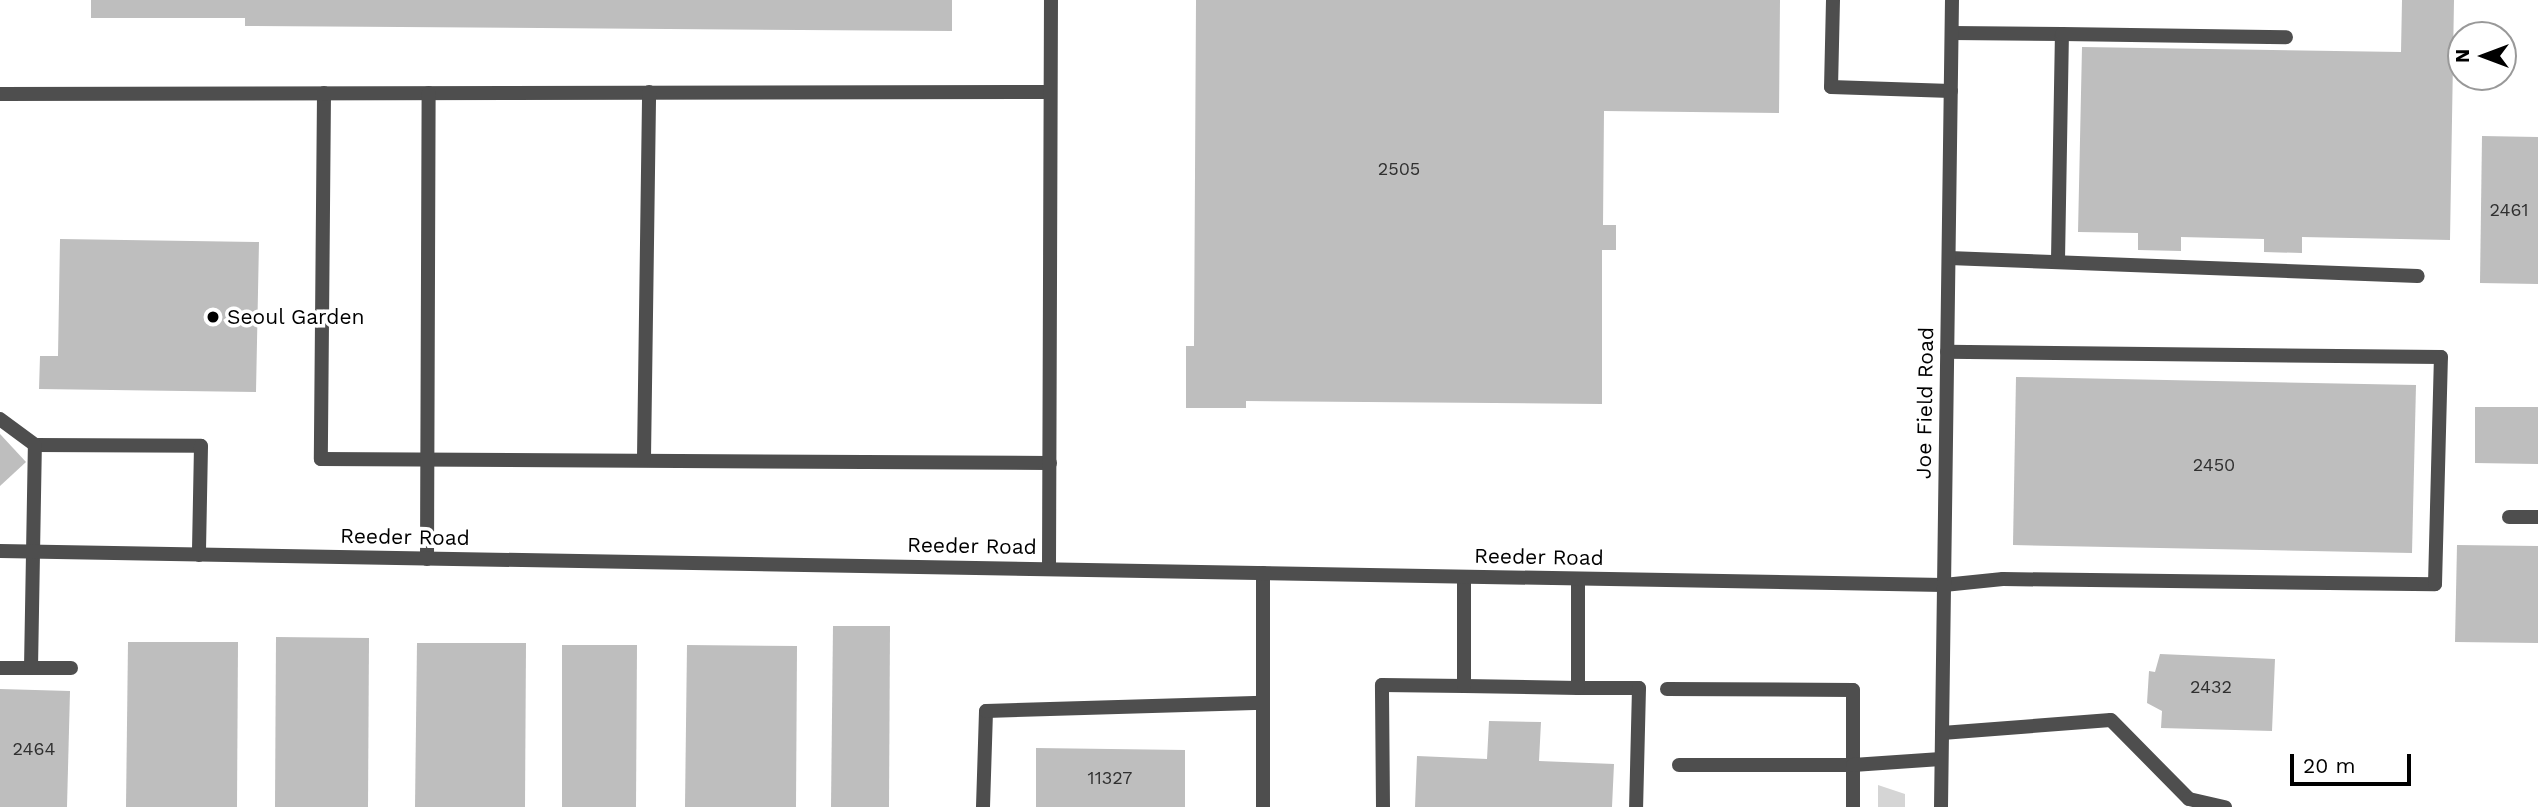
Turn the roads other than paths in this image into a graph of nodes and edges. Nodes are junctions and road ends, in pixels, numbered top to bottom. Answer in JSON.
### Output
{"nodes":[{"id":1,"x":1051,"y":0,"type":"edge"},
{"id":2,"x":1833,"y":0,"type":"edge"},
{"id":3,"x":1952,"y":0,"type":"edge"},
{"id":4,"x":1952,"y":33,"type":"junction"},
{"id":5,"x":2062,"y":34,"type":"junction"},
{"id":6,"x":2286,"y":37,"type":"dead end"},
{"id":7,"x":1951,"y":91,"type":"junction"},
{"id":8,"x":649,"y":92,"type":"junction"},
{"id":9,"x":1049,"y":92,"type":"junction"},
{"id":10,"x":324,"y":93,"type":"junction"},
{"id":11,"x":429,"y":93,"type":"junction"},
{"id":12,"x":0,"y":94,"type":"edge"},
{"id":13,"x":1949,"y":258,"type":"junction"},
{"id":14,"x":2058,"y":260,"type":"junction"},
{"id":15,"x":2418,"y":276,"type":"dead end"},
{"id":16,"x":1947,"y":352,"type":"junction"},
{"id":17,"x":0,"y":419,"type":"edge"},
{"id":18,"x":36,"y":445,"type":"junction"},
{"id":19,"x":427,"y":458,"type":"junction"},
{"id":20,"x":644,"y":458,"type":"junction"},
{"id":21,"x":1050,"y":464,"type":"junction"},
{"id":22,"x":2509,"y":517,"type":"dead end"},
{"id":23,"x":2538,"y":517,"type":"edge"},
{"id":24,"x":0,"y":551,"type":"edge"},
{"id":25,"x":35,"y":552,"type":"junction"},
{"id":26,"x":199,"y":555,"type":"junction"},
{"id":27,"x":427,"y":559,"type":"junction"},
{"id":28,"x":1049,"y":568,"type":"junction"},
{"id":29,"x":1263,"y":573,"type":"junction"},
{"id":30,"x":1464,"y":577,"type":"junction"},
{"id":31,"x":1578,"y":579,"type":"junction"},
{"id":32,"x":1944,"y":585,"type":"junction"},
{"id":33,"x":0,"y":668,"type":"edge"},
{"id":34,"x":32,"y":668,"type":"junction"},
{"id":35,"x":71,"y":668,"type":"dead end"},
{"id":36,"x":1464,"y":686,"type":"junction"},
{"id":37,"x":1578,"y":688,"type":"junction"},
{"id":38,"x":1667,"y":689,"type":"dead end"},
{"id":39,"x":1263,"y":703,"type":"junction"},
{"id":40,"x":1942,"y":733,"type":"junction"},
{"id":41,"x":1941,"y":759,"type":"junction"},
{"id":42,"x":1679,"y":765,"type":"dead end"},
{"id":43,"x":1853,"y":765,"type":"junction"},
{"id":44,"x":983,"y":807,"type":"edge"},
{"id":45,"x":1263,"y":807,"type":"edge"},
{"id":46,"x":1383,"y":807,"type":"edge"},
{"id":47,"x":1636,"y":807,"type":"edge"},
{"id":48,"x":1853,"y":807,"type":"edge"},
{"id":49,"x":1941,"y":807,"type":"edge"},
{"id":50,"x":2225,"y":807,"type":"edge"}],
"edges":[{"from":1,"to":9,"type":"street"},
{"from":2,"to":7,"type":"street"},
{"from":3,"to":4,"type":"street","name":"Joe Field Road"},
{"from":4,"to":5,"type":"street"},
{"from":4,"to":7,"type":"street","name":"Joe Field Road"},
{"from":5,"to":6,"type":"street"},
{"from":5,"to":14,"type":"street"},
{"from":7,"to":13,"type":"street","name":"Joe Field Road"},
{"from":8,"to":9,"type":"street"},
{"from":8,"to":11,"type":"street"},
{"from":8,"to":20,"type":"street"},
{"from":9,"to":21,"type":"street"},
{"from":10,"to":11,"type":"street"},
{"from":10,"to":12,"type":"street"},
{"from":10,"to":19,"type":"street"},
{"from":11,"to":19,"type":"street"},
{"from":13,"to":14,"type":"street"},
{"from":13,"to":16,"type":"street","name":"Joe Field Road"},
{"from":14,"to":15,"type":"street"},
{"from":16,"to":32,"type":"street","name":"Joe Field Road"},
{"from":16,"to":32,"type":"street","name":"Reeder Road"},
{"from":17,"to":18,"type":"street"},
{"from":18,"to":25,"type":"street"},
{"from":18,"to":26,"type":"street"},
{"from":19,"to":20,"type":"street"},
{"from":19,"to":27,"type":"street"},
{"from":20,"to":21,"type":"street"},
{"from":21,"to":28,"type":"street"},
{"from":22,"to":23,"type":"street"},
{"from":24,"to":25,"type":"street","name":"Reeder Road"},
{"from":25,"to":26,"type":"street","name":"Reeder Road"},
{"from":25,"to":34,"type":"street"},
{"from":26,"to":27,"type":"street","name":"Reeder Road"},
{"from":27,"to":28,"type":"street","name":"Reeder Road"},
{"from":28,"to":29,"type":"street","name":"Reeder Road"},
{"from":29,"to":30,"type":"street","name":"Reeder Road"},
{"from":29,"to":39,"type":"street"},
{"from":30,"to":31,"type":"street","name":"Reeder Road"},
{"from":30,"to":36,"type":"street"},
{"from":31,"to":32,"type":"street","name":"Reeder Road"},
{"from":31,"to":37,"type":"street"},
{"from":32,"to":40,"type":"street","name":"Joe Field Road"},
{"from":33,"to":34,"type":"street"},
{"from":34,"to":35,"type":"street"},
{"from":36,"to":37,"type":"street"},
{"from":36,"to":46,"type":"street"},
{"from":37,"to":47,"type":"street"},
{"from":38,"to":43,"type":"street"},
{"from":39,"to":44,"type":"street"},
{"from":39,"to":45,"type":"street"},
{"from":40,"to":41,"type":"street","name":"Joe Field Road"},
{"from":40,"to":50,"type":"street"},
{"from":41,"to":43,"type":"street"},
{"from":41,"to":49,"type":"street","name":"Joe Field Road"},
{"from":42,"to":43,"type":"street"},
{"from":43,"to":48,"type":"street"}]}
